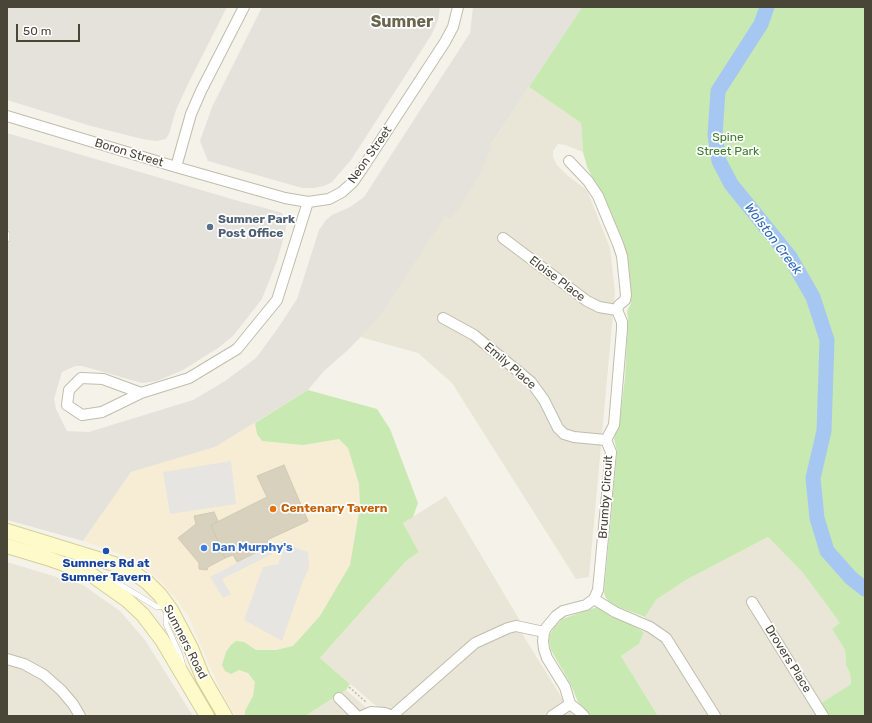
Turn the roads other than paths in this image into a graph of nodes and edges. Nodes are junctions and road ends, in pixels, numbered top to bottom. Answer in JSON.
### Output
{"nodes":[{"id":1,"x":244,"y":7,"type":"edge"},
{"id":2,"x":458,"y":7,"type":"edge"},
{"id":3,"x":7,"y":116,"type":"edge"},
{"id":4,"x":569,"y":161,"type":"dead end"},
{"id":5,"x":176,"y":167,"type":"junction"},
{"id":6,"x":308,"y":202,"type":"junction"},
{"id":7,"x":7,"y":234,"type":"edge"},
{"id":8,"x":503,"y":238,"type":"dead end"},
{"id":9,"x":7,"y":239,"type":"edge"},
{"id":10,"x":617,"y":310,"type":"junction"},
{"id":11,"x":443,"y":318,"type":"dead end"},
{"id":12,"x":141,"y":393,"type":"junction"},
{"id":13,"x":606,"y":440,"type":"junction"},
{"id":14,"x":7,"y":531,"type":"edge"},
{"id":15,"x":24,"y":536,"type":"junction"},
{"id":16,"x":13,"y":548,"type":"edge"},
{"id":17,"x":89,"y":573,"type":"junction"},
{"id":18,"x":594,"y":599,"type":"junction"},
{"id":19,"x":752,"y":602,"type":"dead end"},
{"id":20,"x":169,"y":606,"type":"junction"},
{"id":21,"x":544,"y":632,"type":"junction"},
{"id":22,"x":7,"y":659,"type":"edge"},
{"id":23,"x":188,"y":684,"type":"junction"},
{"id":24,"x":339,"y":698,"type":"dead end"},
{"id":25,"x":570,"y":704,"type":"junction"},
{"id":26,"x":366,"y":714,"type":"edge"},
{"id":27,"x":80,"y":716,"type":"edge"},
{"id":28,"x":207,"y":716,"type":"edge"},
{"id":29,"x":225,"y":716,"type":"edge"},
{"id":30,"x":357,"y":716,"type":"edge"},
{"id":31,"x":392,"y":716,"type":"edge"},
{"id":32,"x":552,"y":716,"type":"edge"},
{"id":33,"x":584,"y":716,"type":"edge"},
{"id":34,"x":715,"y":716,"type":"edge"},
{"id":35,"x":823,"y":716,"type":"edge"}],
"edges":[{"from":1,"to":5,"type":"street","name":"Boron Street"},
{"from":2,"to":6,"type":"street","name":"Neon Street"},
{"from":3,"to":5,"type":"street","name":"Boron Street"},
{"from":4,"to":10,"type":"street"},
{"from":5,"to":6,"type":"street","name":"Neon Street"},
{"from":6,"to":12,"type":"street"},
{"from":7,"to":9,"type":"lane"},
{"from":8,"to":10,"type":"street","name":"Eloise Place"},
{"from":10,"to":13,"type":"street","name":"Brumby Circuit"},
{"from":11,"to":13,"type":"street","name":"Emily Place"},
{"from":12,"to":12,"type":"street"},
{"from":13,"to":18,"type":"street","name":"Brumby Circuit"},
{"from":14,"to":15,"type":"main road","name":"Sumners Road"},
{"from":15,"to":16,"type":"main road","name":"Sumners Road"},
{"from":15,"to":20,"type":"main road","name":"Sumners Road"},
{"from":16,"to":17,"type":"main road","name":"Sumners Road"},
{"from":17,"to":20,"type":"lane"},
{"from":17,"to":23,"type":"main road","name":"Sumners Road"},
{"from":18,"to":21,"type":"street"},
{"from":18,"to":34,"type":"street"},
{"from":19,"to":35,"type":"street","name":"Drovers Place"},
{"from":20,"to":23,"type":"lane"},
{"from":20,"to":29,"type":"main road","name":"Sumners Road"},
{"from":21,"to":25,"type":"street"},
{"from":21,"to":31,"type":"street"},
{"from":22,"to":27,"type":"street"},
{"from":23,"to":28,"type":"main road","name":"Sumners Road"},
{"from":24,"to":30,"type":"street"},
{"from":25,"to":32,"type":"street"},
{"from":25,"to":33,"type":"street"},
{"from":26,"to":31,"type":"street"}]}
